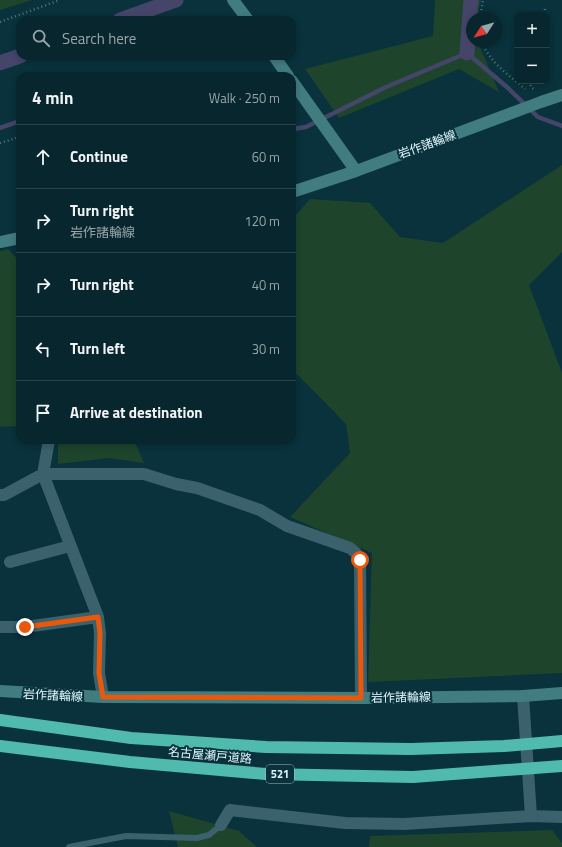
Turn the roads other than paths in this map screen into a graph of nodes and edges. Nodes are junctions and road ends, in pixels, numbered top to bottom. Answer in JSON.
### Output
{"nodes":[{"id":1,"x":233,"y":0,"type":"edge"},
{"id":2,"x":245,"y":16,"type":"edge"},
{"id":3,"x":277,"y":60,"type":"edge"},
{"id":4,"x":285,"y":72,"type":"edge"},
{"id":5,"x":296,"y":87,"type":"edge"},
{"id":6,"x":562,"y":96,"type":"edge"},
{"id":7,"x":356,"y":171,"type":"junction"},
{"id":8,"x":296,"y":191,"type":"edge"},
{"id":9,"x":16,"y":239,"type":"edge"},
{"id":10,"x":0,"y":242,"type":"edge"},
{"id":11,"x":48,"y":444,"type":"edge"},
{"id":12,"x":43,"y":474,"type":"junction"},
{"id":13,"x":0,"y":495,"type":"edge"},
{"id":14,"x":70,"y":546,"type":"junction"},
{"id":15,"x":10,"y":562,"type":"dead end"},
{"id":16,"x":98,"y":617,"type":"junction"},
{"id":17,"x":0,"y":627,"type":"edge"},
{"id":18,"x":0,"y":691,"type":"edge"},
{"id":19,"x":562,"y":693,"type":"edge"},
{"id":20,"x":103,"y":697,"type":"junction"},
{"id":21,"x":361,"y":698,"type":"junction"},
{"id":22,"x":523,"y":701,"type":"junction"},
{"id":23,"x":0,"y":720,"type":"edge"},
{"id":24,"x":562,"y":741,"type":"edge"},
{"id":25,"x":0,"y":746,"type":"edge"},
{"id":26,"x":562,"y":766,"type":"edge"},
{"id":27,"x":531,"y":816,"type":"junction"},
{"id":28,"x":562,"y":817,"type":"edge"},
{"id":29,"x":221,"y":825,"type":"joint"},
{"id":30,"x":69,"y":847,"type":"edge"}],
"edges":[{"from":1,"to":2,"type":"main road"},
{"from":3,"to":4,"type":"main road"},
{"from":5,"to":7,"type":"main road"},
{"from":6,"to":7,"type":"main road","name":"岩作諸輪線"},
{"from":7,"to":8,"type":"main road","name":"岩作諸輪線"},
{"from":9,"to":10,"type":"main road"},
{"from":11,"to":12,"type":"street"},
{"from":12,"to":13,"type":"street"},
{"from":12,"to":14,"type":"street"},
{"from":12,"to":21,"type":"street"},
{"from":14,"to":15,"type":"street"},
{"from":14,"to":16,"type":"street"},
{"from":16,"to":17,"type":"street"},
{"from":16,"to":20,"type":"street"},
{"from":18,"to":20,"type":"main road","name":"岩作諸輪線"},
{"from":19,"to":22,"type":"main road","name":"岩作諸輪線"},
{"from":20,"to":21,"type":"main road","name":"岩作諸輪線"},
{"from":21,"to":22,"type":"main road","name":"岩作諸輪線"},
{"from":22,"to":27,"type":"street"},
{"from":23,"to":24,"type":"highway","name":"名古屋瀬戸道路","number":"521"},
{"from":25,"to":26,"type":"highway","name":"名古屋瀬戸道路","number":"521"},
{"from":27,"to":28,"type":"street"},
{"from":27,"to":29,"type":"street"},
{"from":29,"to":30,"type":"lane"}]}
